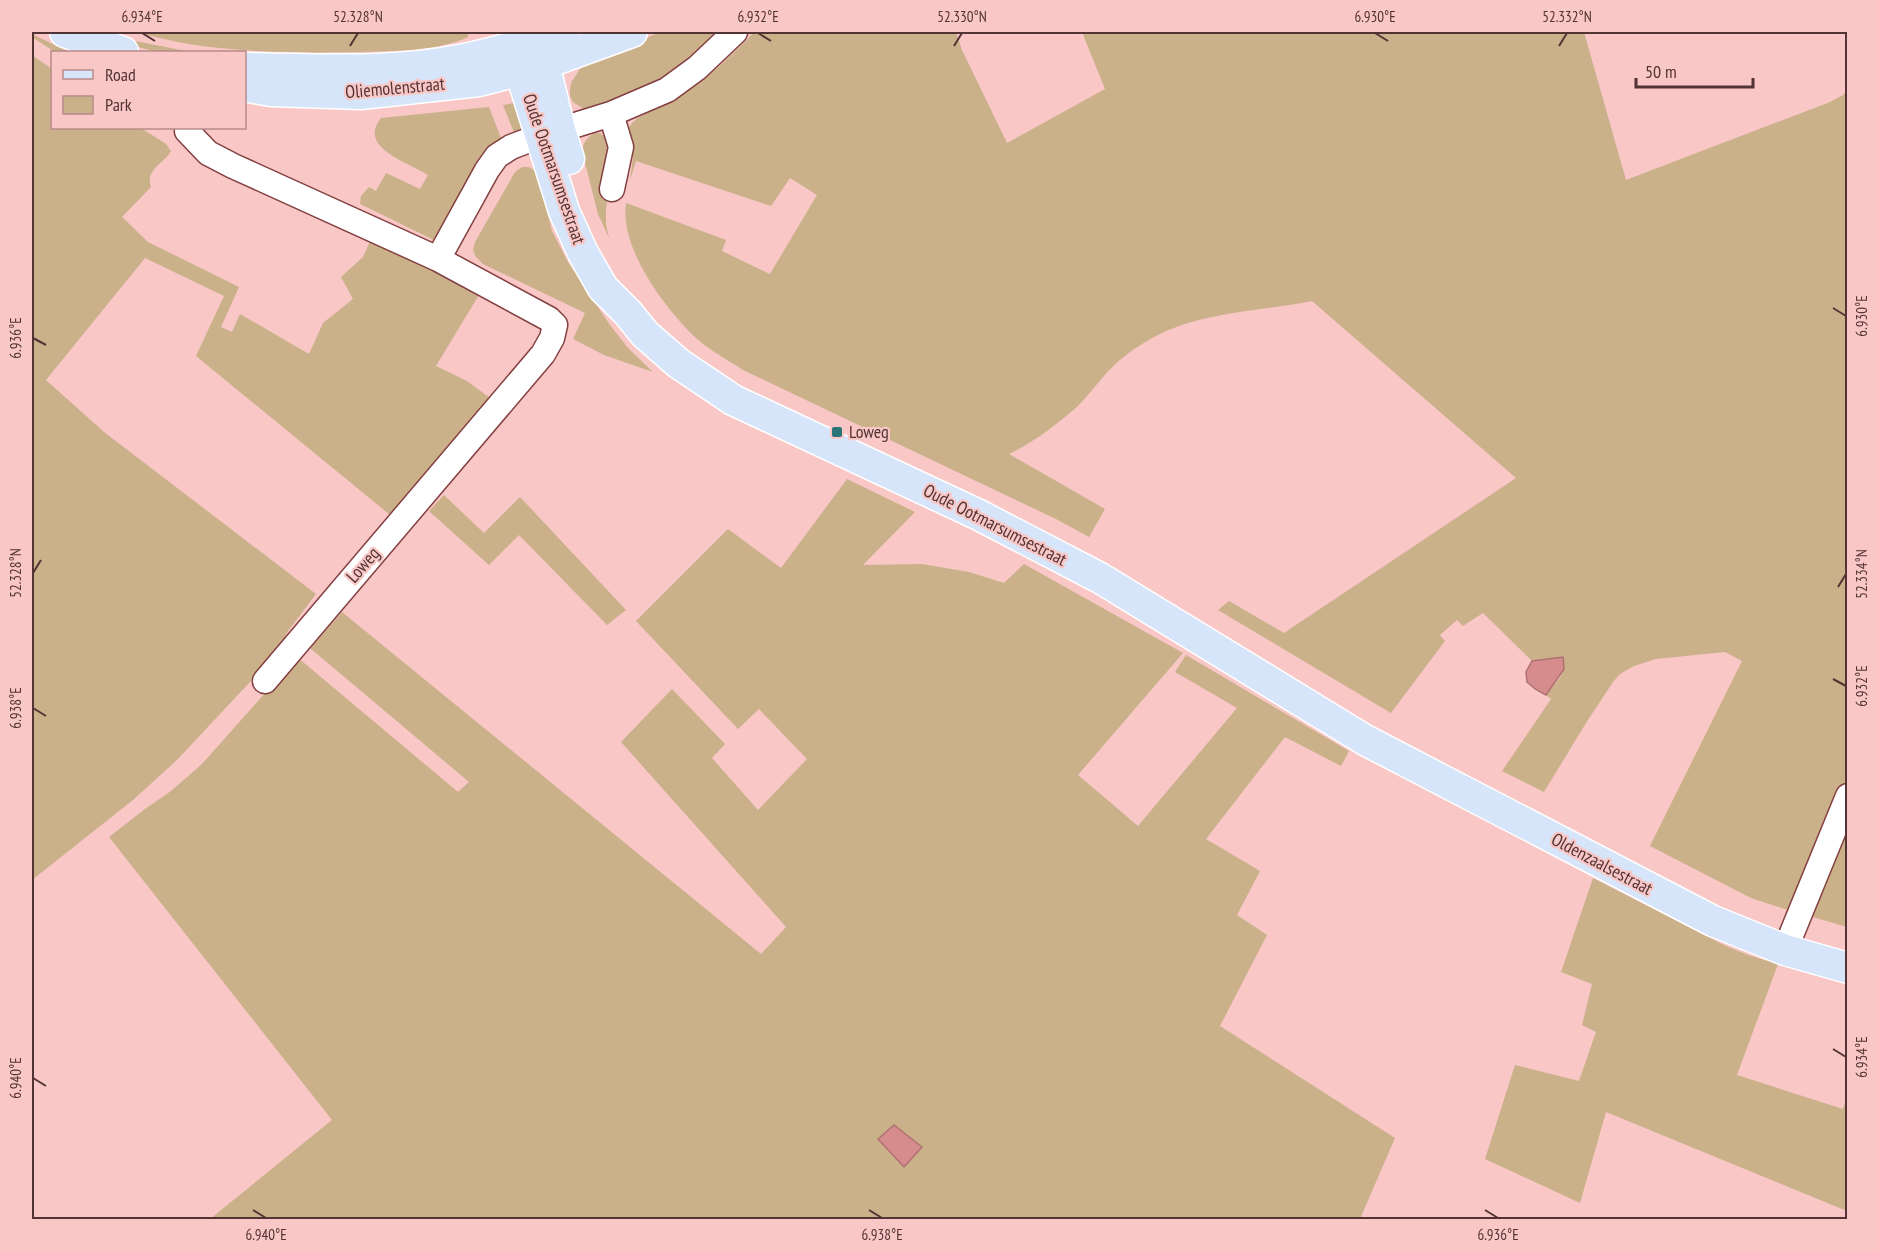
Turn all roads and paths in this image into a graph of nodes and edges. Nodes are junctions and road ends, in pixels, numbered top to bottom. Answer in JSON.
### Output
{"nodes":[{"id":1,"x":65,"y":32,"type":"edge"},
{"id":2,"x":632,"y":32,"type":"edge"},
{"id":3,"x":735,"y":32,"type":"edge"},
{"id":4,"x":533,"y":45,"type":"edge"},
{"id":5,"x":120,"y":51,"type":"edge"},
{"id":6,"x":246,"y":68,"type":"edge"},
{"id":7,"x":246,"y":86,"type":"edge"},
{"id":8,"x":611,"y":114,"type":"junction"},
{"id":9,"x":188,"y":130,"type":"dead end"},
{"id":10,"x":550,"y":133,"type":"junction"},
{"id":11,"x":612,"y":189,"type":"dead end"},
{"id":12,"x":438,"y":259,"type":"junction"},
{"id":13,"x":265,"y":681,"type":"dead end"},
{"id":14,"x":1365,"y":740,"type":"joint"},
{"id":15,"x":1848,"y":796,"type":"edge"},
{"id":16,"x":1785,"y":950,"type":"junction"},
{"id":17,"x":1848,"y":969,"type":"edge"}],
"edges":[{"from":1,"to":5,"type":"main road"},
{"from":2,"to":4,"type":"main road"},
{"from":3,"to":8,"type":"street"},
{"from":4,"to":6,"type":"main road","name":"Oliemolenstraat"},
{"from":4,"to":7,"type":"main road","name":"Oliemolenstraat"},
{"from":4,"to":10,"type":"main road","name":"Oude Ootmarsumsestraat"},
{"from":8,"to":10,"type":"street"},
{"from":8,"to":11,"type":"street"},
{"from":9,"to":12,"type":"street"},
{"from":10,"to":12,"type":"street"},
{"from":10,"to":14,"type":"main road","name":"Oude Ootmarsumsestraat"},
{"from":12,"to":13,"type":"street","name":"Loweg"},
{"from":14,"to":16,"type":"main road","name":"Oldenzaalsestraat"},
{"from":15,"to":16,"type":"street"},
{"from":16,"to":17,"type":"main road","name":"Oldenzaalsestraat"}]}
